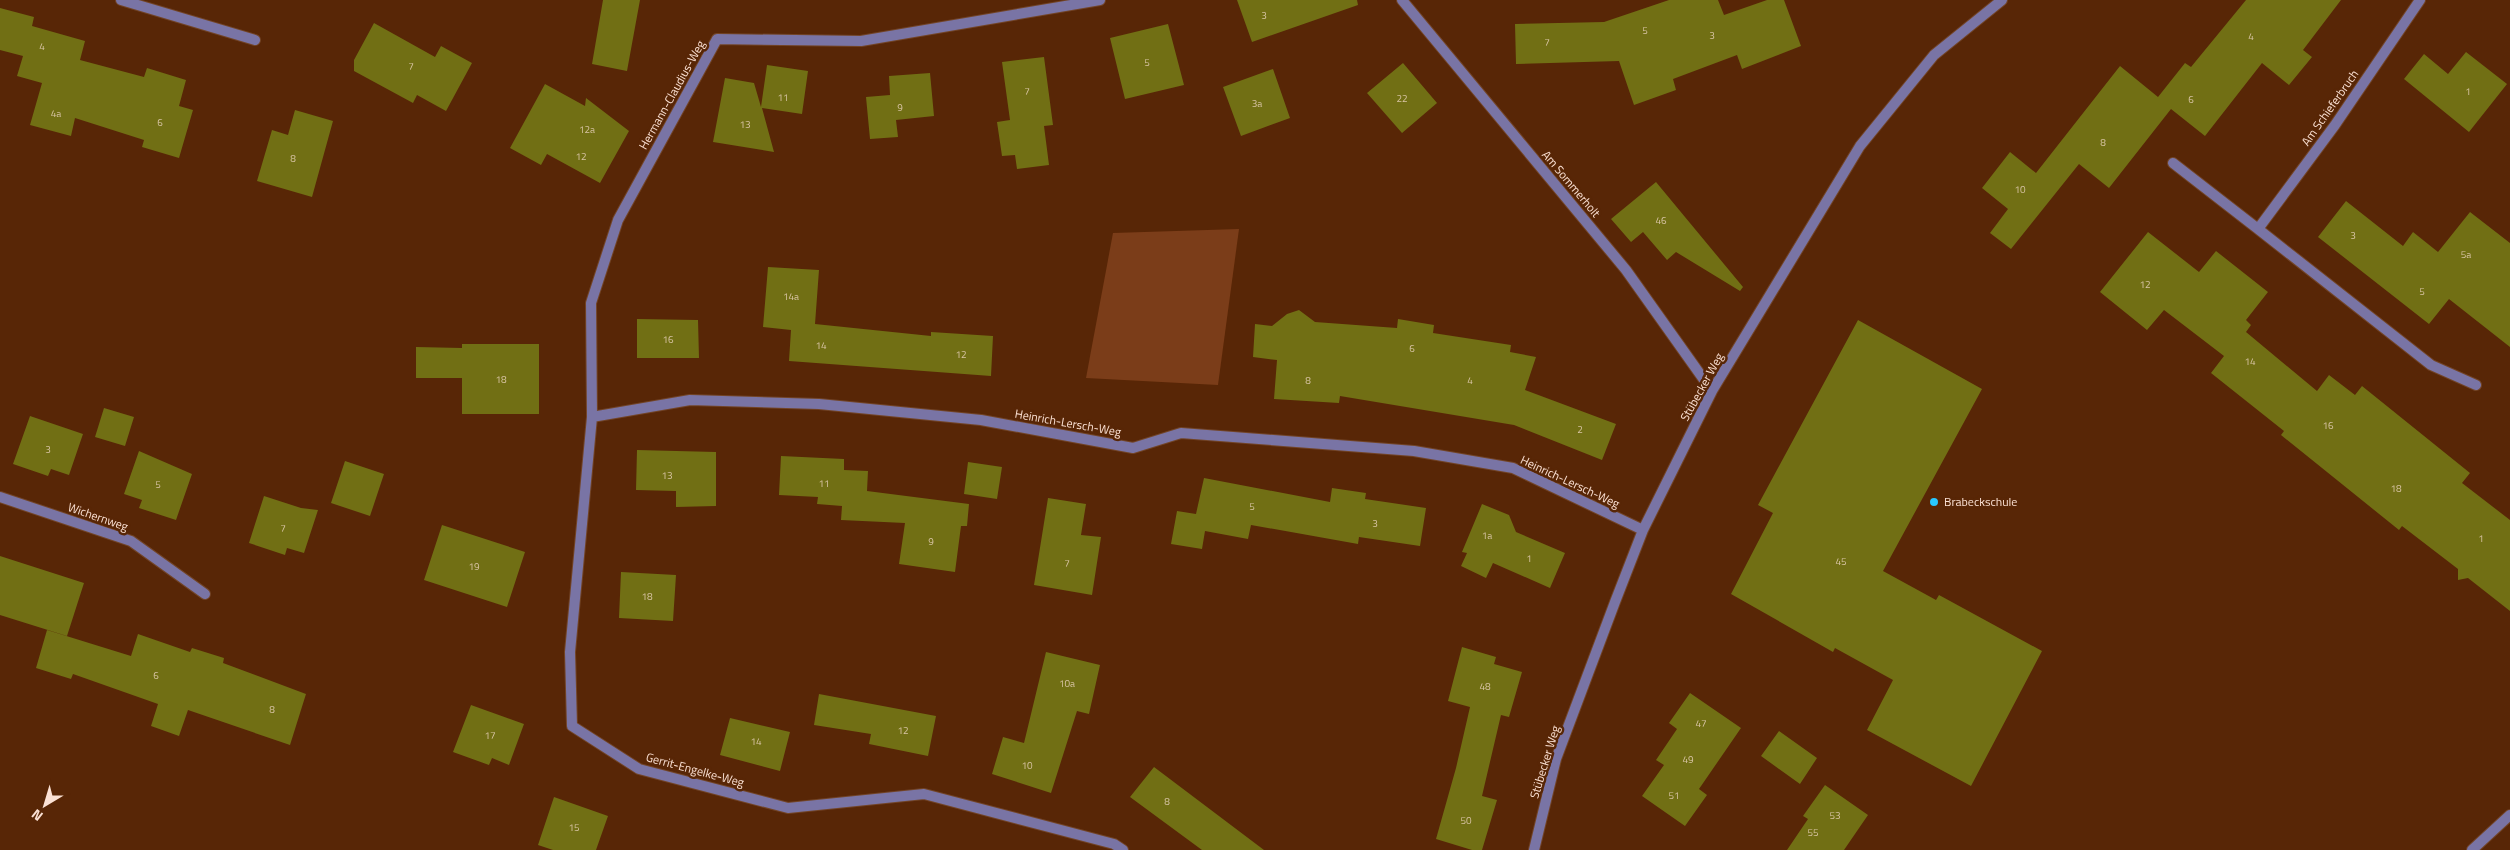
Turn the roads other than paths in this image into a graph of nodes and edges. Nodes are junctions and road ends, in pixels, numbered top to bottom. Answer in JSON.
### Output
{"nodes":[{"id":1,"x":121,"y":0,"type":"edge"},
{"id":2,"x":1100,"y":0,"type":"edge"},
{"id":3,"x":2002,"y":0,"type":"edge"},
{"id":4,"x":2420,"y":0,"type":"edge"},
{"id":5,"x":1405,"y":1,"type":"edge"},
{"id":6,"x":255,"y":40,"type":"dead end"},
{"id":7,"x":2173,"y":163,"type":"dead end"},
{"id":8,"x":2258,"y":229,"type":"junction"},
{"id":9,"x":2476,"y":385,"type":"dead end"},
{"id":10,"x":1712,"y":391,"type":"junction"},
{"id":11,"x":592,"y":417,"type":"junction"},
{"id":12,"x":0,"y":497,"type":"edge"},
{"id":13,"x":1643,"y":530,"type":"junction"},
{"id":14,"x":205,"y":594,"type":"dead end"},
{"id":15,"x":2510,"y":815,"type":"edge"},
{"id":16,"x":1123,"y":850,"type":"edge"},
{"id":17,"x":1534,"y":850,"type":"edge"},
{"id":18,"x":2472,"y":850,"type":"edge"}],
"edges":[{"from":1,"to":6,"type":"street"},
{"from":2,"to":11,"type":"street","name":"Hermann-Claudius-Weg"},
{"from":3,"to":10,"type":"street","name":"Stübecker Weg"},
{"from":4,"to":8,"type":"street","name":"Am Schieferbruch"},
{"from":5,"to":10,"type":"street","name":"Am Sommerholt"},
{"from":7,"to":8,"type":"street"},
{"from":8,"to":9,"type":"street"},
{"from":10,"to":13,"type":"street","name":"Stübecker Weg"},
{"from":11,"to":13,"type":"street","name":"Heinrich-Lersch-Weg"},
{"from":11,"to":16,"type":"street","name":"Gerrit-Engelke-Weg"},
{"from":12,"to":14,"type":"street","name":"Wichernweg"},
{"from":13,"to":17,"type":"street","name":"Stübecker Weg"},
{"from":15,"to":18,"type":"street"}]}
